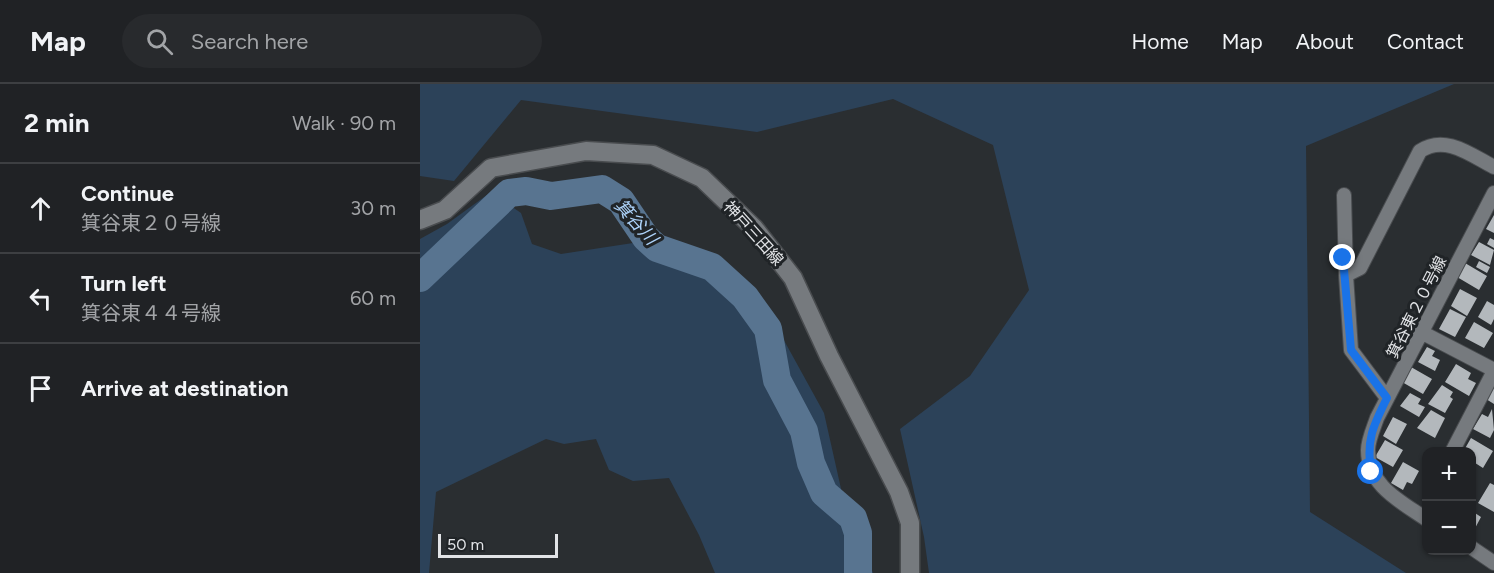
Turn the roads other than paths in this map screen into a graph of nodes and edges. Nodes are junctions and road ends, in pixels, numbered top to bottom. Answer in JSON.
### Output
{"nodes":[{"id":1,"x":1494,"y":166,"type":"edge"},
{"id":2,"x":1494,"y":193,"type":"edge"},
{"id":3,"x":1344,"y":195,"type":"dead end"},
{"id":4,"x":420,"y":220,"type":"edge"},
{"id":5,"x":1346,"y":275,"type":"junction"},
{"id":6,"x":1421,"y":332,"type":"junction"},
{"id":7,"x":1494,"y":370,"type":"edge"},
{"id":8,"x":1387,"y":398,"type":"junction"},
{"id":9,"x":1455,"y":447,"type":"edge"},
{"id":10,"x":1422,"y":511,"type":"edge"},
{"id":11,"x":1476,"y":551,"type":"edge"},
{"id":12,"x":1494,"y":563,"type":"edge"},
{"id":13,"x":910,"y":573,"type":"edge"}],
"edges":[{"from":1,"to":5,"type":"street"},
{"from":2,"to":6,"type":"street","name":"箕谷東２０号線"},
{"from":3,"to":5,"type":"street"},
{"from":4,"to":13,"type":"street","name":"神戸三田線"},
{"from":5,"to":8,"type":"street"},
{"from":6,"to":7,"type":"street"},
{"from":6,"to":8,"type":"street","name":"箕谷東２０号線"},
{"from":7,"to":9,"type":"street"},
{"from":8,"to":10,"type":"street","name":"箕谷東２０号線"},
{"from":11,"to":12,"type":"street"}]}
